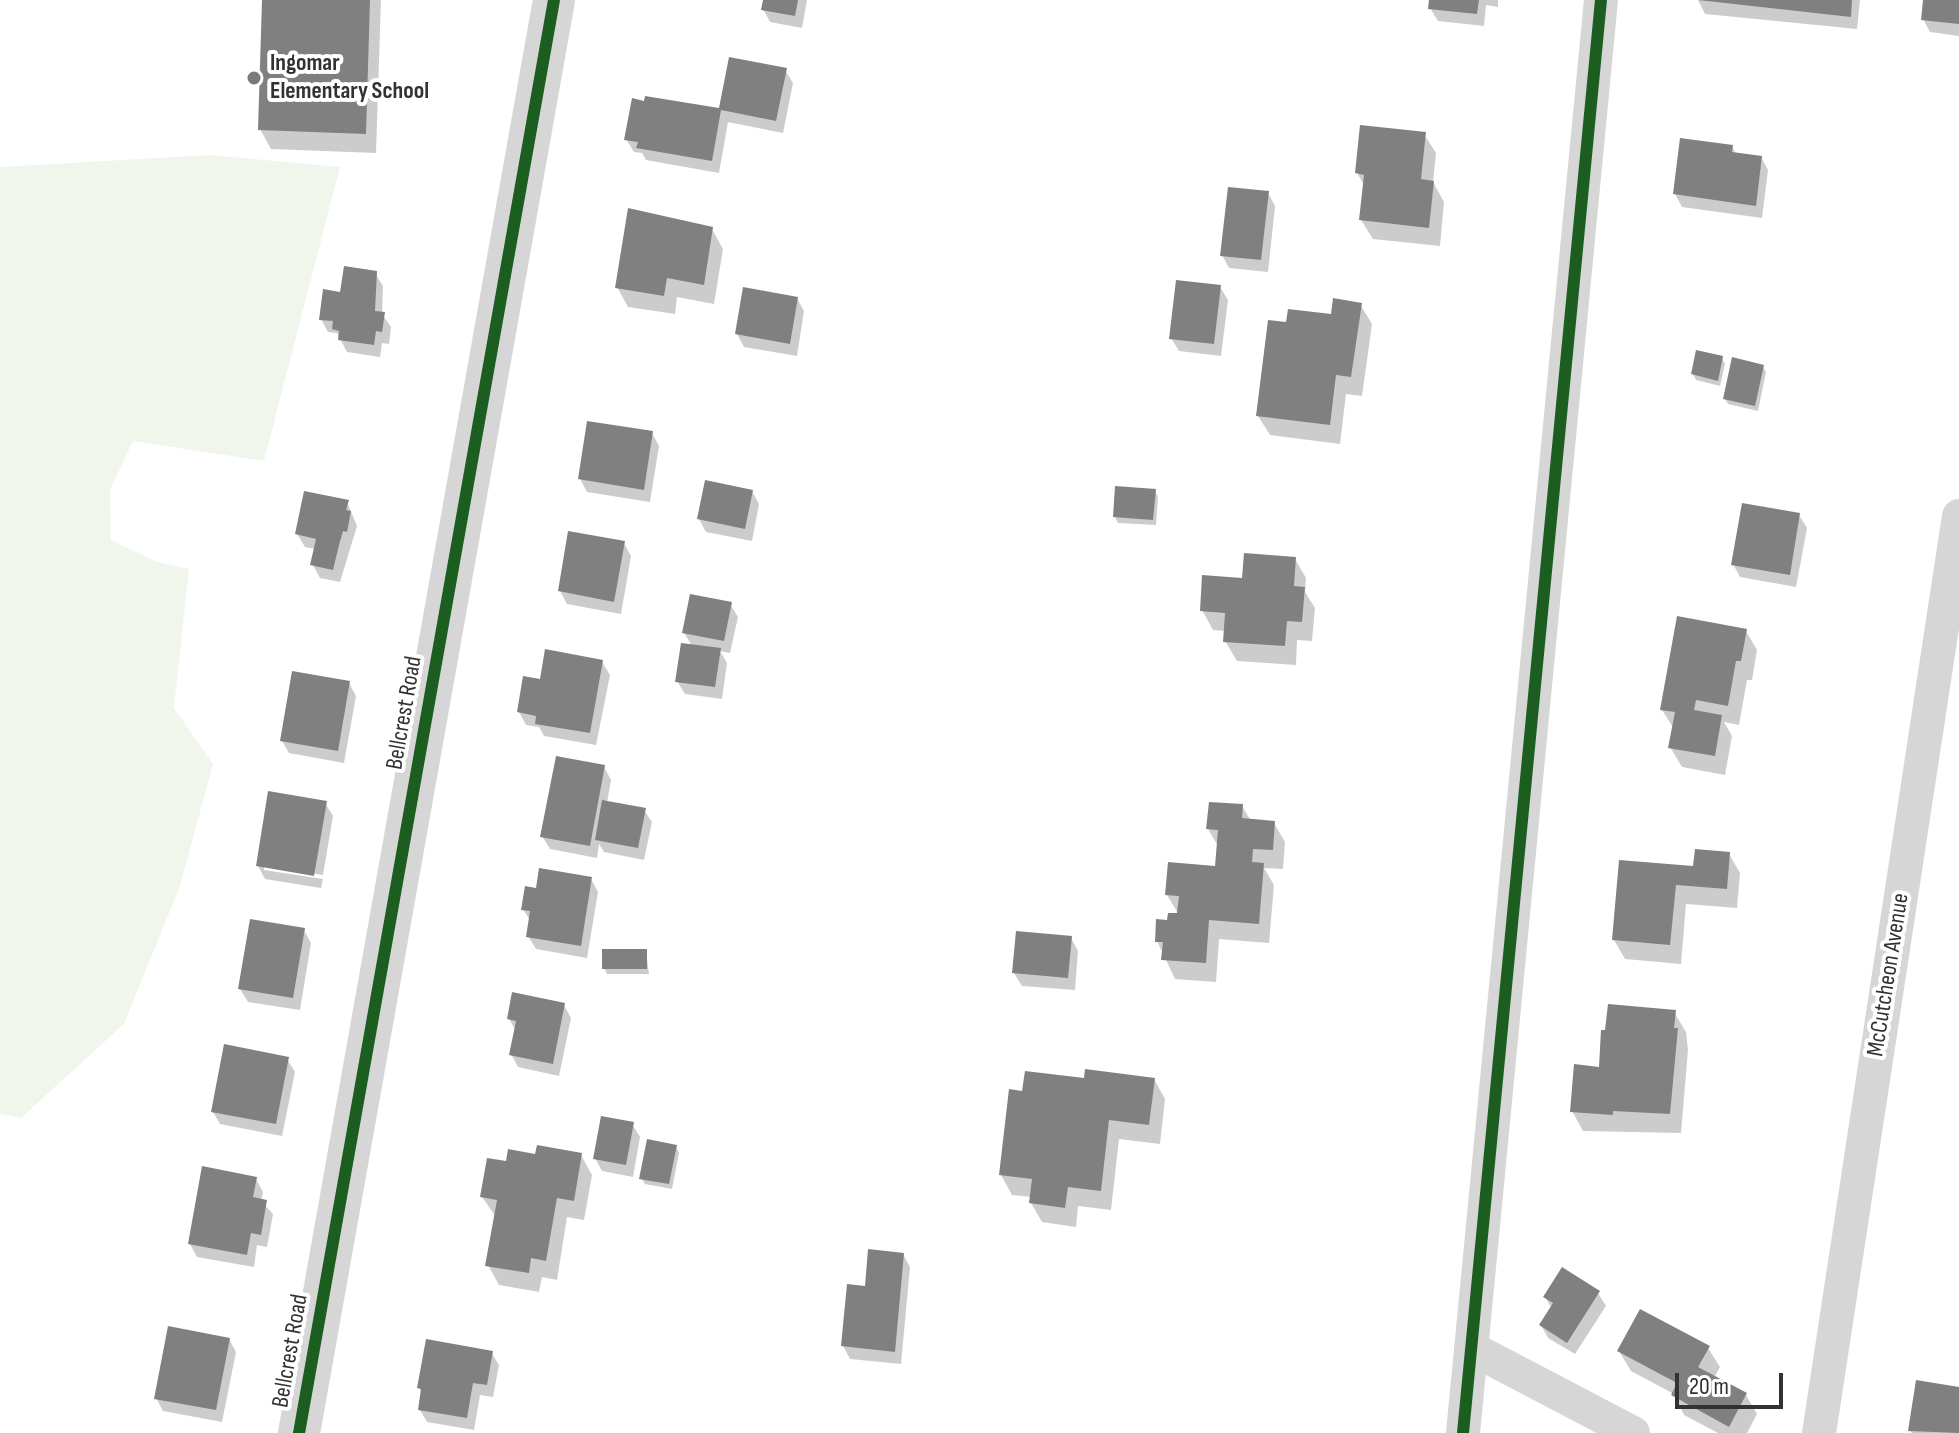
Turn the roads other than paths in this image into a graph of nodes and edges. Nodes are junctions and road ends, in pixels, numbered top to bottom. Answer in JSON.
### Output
{"nodes":[{"id":1,"x":554,"y":0,"type":"edge"},
{"id":2,"x":1601,"y":0,"type":"edge"},
{"id":3,"x":1959,"y":516,"type":"edge"},
{"id":4,"x":1471,"y":1348,"type":"junction"},
{"id":5,"x":299,"y":1433,"type":"edge"},
{"id":6,"x":1463,"y":1433,"type":"edge"},
{"id":7,"x":1633,"y":1433,"type":"edge"},
{"id":8,"x":1819,"y":1433,"type":"edge"}],
"edges":[{"from":1,"to":5,"type":"street","name":"Bellcrest Road"},
{"from":2,"to":4,"type":"street"},
{"from":3,"to":8,"type":"street","name":"McCutcheon Avenue"},
{"from":4,"to":6,"type":"street"},
{"from":4,"to":7,"type":"street"}]}
